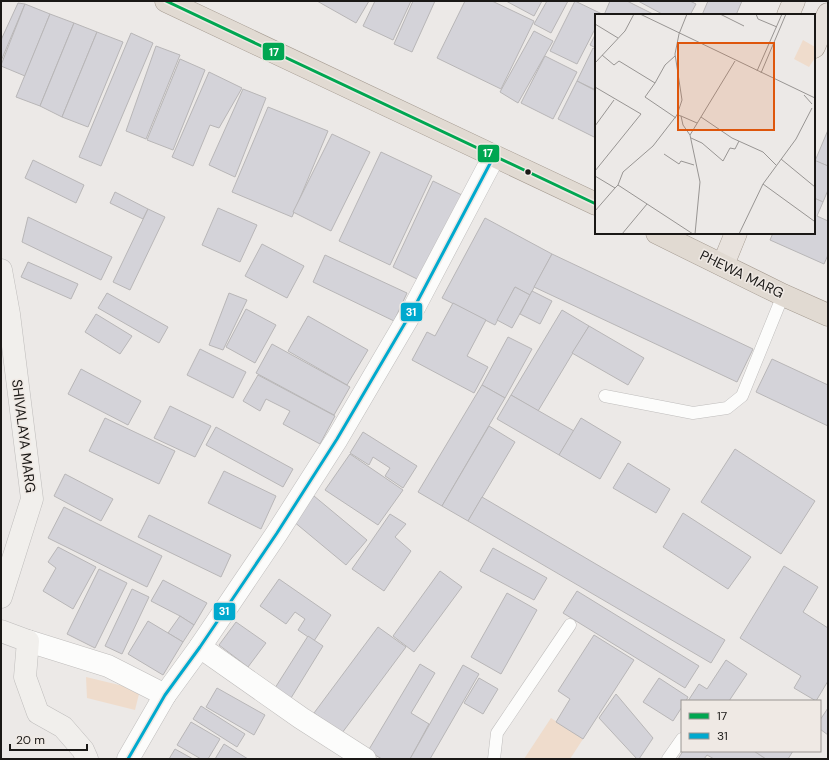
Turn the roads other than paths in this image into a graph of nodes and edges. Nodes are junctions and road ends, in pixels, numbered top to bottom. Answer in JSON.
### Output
{"nodes":[{"id":1,"x":166,"y":1,"type":"edge"},
{"id":2,"x":794,"y":1,"type":"edge"},
{"id":3,"x":788,"y":14,"type":"edge"},
{"id":4,"x":828,"y":14,"type":"edge"},
{"id":5,"x":815,"y":45,"type":"edge"},
{"id":6,"x":494,"y":156,"type":"junction"},
{"id":7,"x":595,"y":204,"type":"edge"},
{"id":8,"x":662,"y":234,"type":"edge"},
{"id":9,"x":736,"y":234,"type":"edge"},
{"id":10,"x":687,"y":239,"type":"edge"},
{"id":11,"x":723,"y":264,"type":"junction"},
{"id":12,"x":1,"y":270,"type":"edge"},
{"id":13,"x":784,"y":295,"type":"junction"},
{"id":14,"x":828,"y":314,"type":"edge"},
{"id":15,"x":606,"y":396,"type":"dead end"},
{"id":16,"x":1,"y":597,"type":"edge"},
{"id":17,"x":570,"y":625,"type":"dead end"},
{"id":18,"x":1,"y":631,"type":"edge"},
{"id":19,"x":28,"y":640,"type":"junction"},
{"id":20,"x":200,"y":647,"type":"junction"},
{"id":21,"x":165,"y":695,"type":"junction"},
{"id":22,"x":681,"y":740,"type":"edge"},
{"id":23,"x":87,"y":759,"type":"edge"},
{"id":24,"x":128,"y":759,"type":"edge"},
{"id":25,"x":365,"y":759,"type":"edge"},
{"id":26,"x":494,"y":759,"type":"edge"},
{"id":27,"x":668,"y":759,"type":"edge"}],
"edges":[{"from":1,"to":6,"type":"highway"},
{"from":2,"to":3,"type":"main road"},
{"from":4,"to":5,"type":"main road"},
{"from":6,"to":7,"type":"highway"},
{"from":6,"to":20,"type":"street"},
{"from":8,"to":10,"type":"highway","name":"PHEWA MARG"},
{"from":9,"to":11,"type":"main road"},
{"from":10,"to":11,"type":"highway","name":"PHEWA MARG"},
{"from":11,"to":13,"type":"highway","name":"PHEWA MARG"},
{"from":12,"to":16,"type":"main road","name":"SHIVALAYA MARG"},
{"from":13,"to":14,"type":"highway","name":"PHEWA MARG"},
{"from":13,"to":15,"type":"lane"},
{"from":17,"to":26,"type":"lane"},
{"from":18,"to":19,"type":"main road"},
{"from":19,"to":21,"type":"street"},
{"from":19,"to":23,"type":"main road"},
{"from":20,"to":21,"type":"street"},
{"from":20,"to":25,"type":"street"},
{"from":21,"to":24,"type":"street"},
{"from":22,"to":27,"type":"lane"}]}
